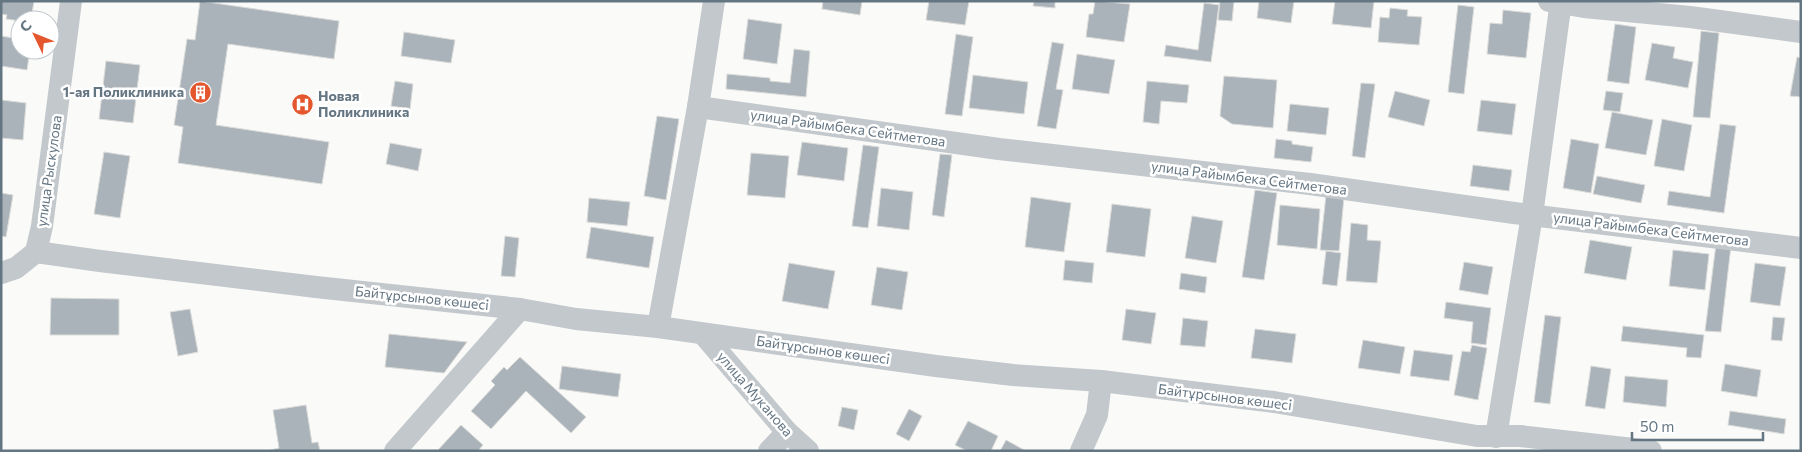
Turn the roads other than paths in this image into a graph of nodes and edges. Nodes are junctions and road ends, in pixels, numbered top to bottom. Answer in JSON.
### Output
{"nodes":[{"id":1,"x":71,"y":1,"type":"edge"},
{"id":2,"x":714,"y":1,"type":"edge"},
{"id":3,"x":1557,"y":2,"type":"edge"},
{"id":4,"x":1801,"y":32,"type":"edge"},
{"id":5,"x":698,"y":108,"type":"junction"},
{"id":6,"x":1532,"y":215,"type":"junction"},
{"id":7,"x":1801,"y":248,"type":"edge"},
{"id":8,"x":36,"y":252,"type":"junction"},
{"id":9,"x":1,"y":273,"type":"edge"},
{"id":10,"x":520,"y":309,"type":"junction"},
{"id":11,"x":658,"y":328,"type":"junction"},
{"id":12,"x":704,"y":335,"type":"junction"},
{"id":13,"x":1101,"y":381,"type":"junction"},
{"id":14,"x":787,"y":432,"type":"junction"},
{"id":15,"x":1481,"y":441,"type":"edge"},
{"id":16,"x":1089,"y":448,"type":"edge"},
{"id":17,"x":395,"y":451,"type":"edge"},
{"id":18,"x":769,"y":451,"type":"edge"},
{"id":19,"x":808,"y":451,"type":"edge"},
{"id":20,"x":1651,"y":451,"type":"edge"}],
"edges":[{"from":1,"to":8,"type":"street","name":"улица Рыскулова"},
{"from":2,"to":5,"type":"street"},
{"from":3,"to":4,"type":"street"},
{"from":3,"to":6,"type":"street"},
{"from":5,"to":6,"type":"street","name":"улица Райымбека Сейтметова"},
{"from":5,"to":11,"type":"street"},
{"from":6,"to":7,"type":"street","name":"улица Райымбека Сейтметова"},
{"from":6,"to":15,"type":"street"},
{"from":8,"to":9,"type":"street"},
{"from":8,"to":10,"type":"street","name":"Байтұрсынов көшесі"},
{"from":10,"to":11,"type":"street","name":"Байтұрсынов көшесі"},
{"from":10,"to":17,"type":"street"},
{"from":11,"to":12,"type":"street","name":"Байтұрсынов көшесі"},
{"from":12,"to":13,"type":"street","name":"Байтұрсынов көшесі"},
{"from":12,"to":14,"type":"street","name":"улица Муканова"},
{"from":13,"to":15,"type":"street","name":"Байтұрсынов көшесі"},
{"from":13,"to":16,"type":"street"},
{"from":14,"to":18,"type":"street"},
{"from":14,"to":19,"type":"street","name":"улица Муканова"},
{"from":15,"to":20,"type":"street","name":"Байтұрсынов көшесі"}]}
